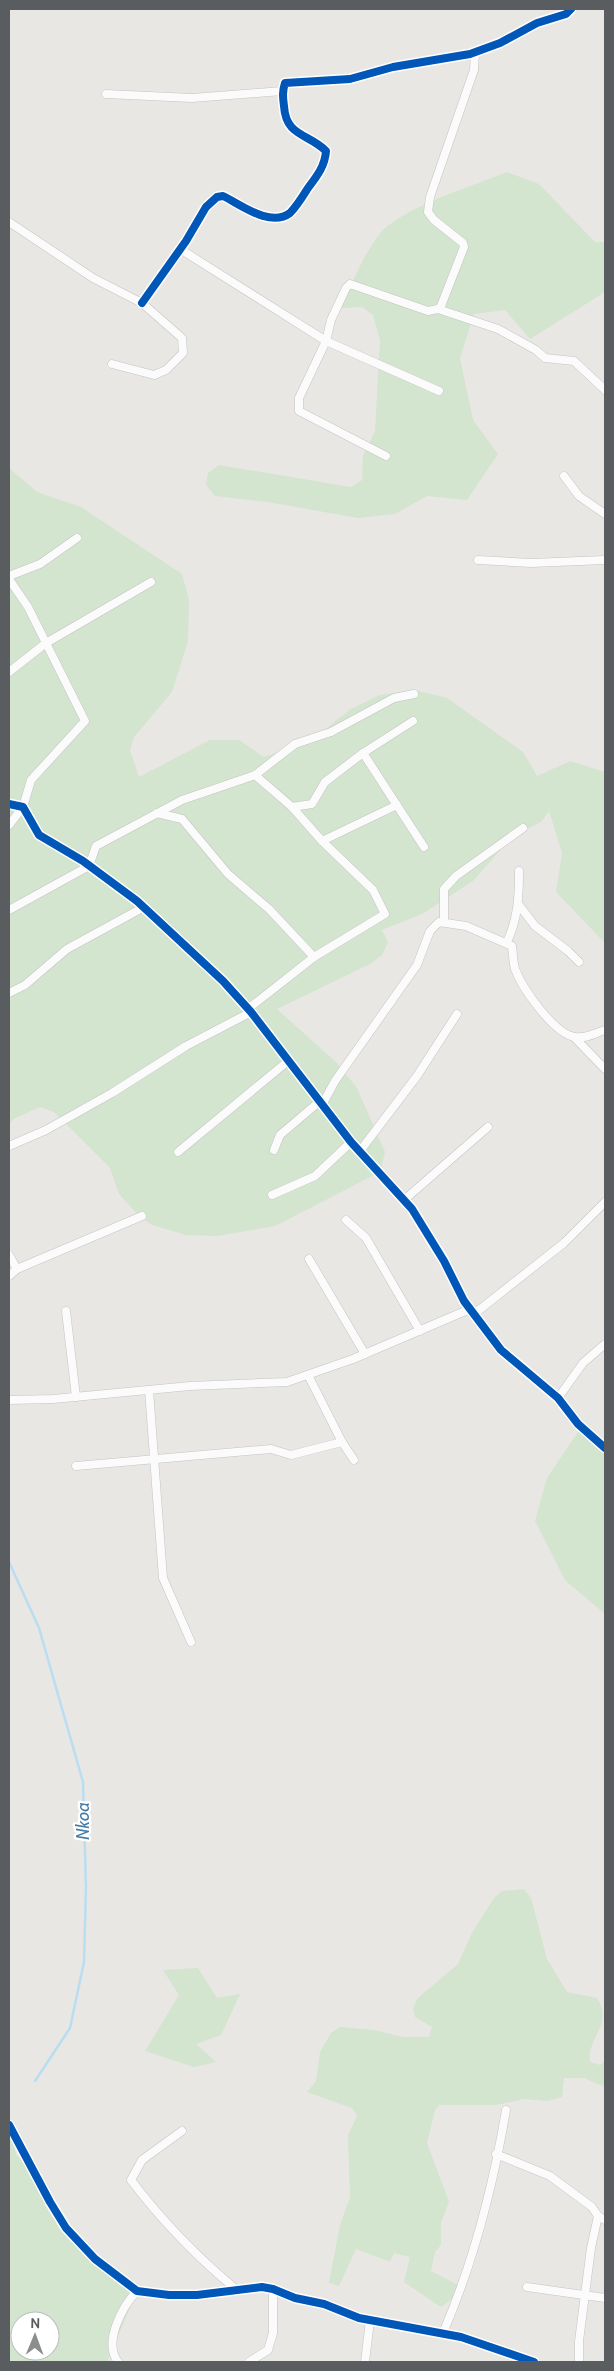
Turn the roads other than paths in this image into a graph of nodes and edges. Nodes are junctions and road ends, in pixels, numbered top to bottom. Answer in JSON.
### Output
{"nodes":[{"id":1,"x":571,"y":9,"type":"edge"},
{"id":2,"x":475,"y":52,"type":"junction"},
{"id":3,"x":282,"y":91,"type":"junction"},
{"id":4,"x":106,"y":94,"type":"dead end"},
{"id":5,"x":9,"y":222,"type":"edge"},
{"id":6,"x":180,"y":249,"type":"junction"},
{"id":7,"x":142,"y":303,"type":"junction"},
{"id":8,"x":438,"y":309,"type":"junction"},
{"id":9,"x":326,"y":341,"type":"junction"},
{"id":10,"x":112,"y":364,"type":"dead end"},
{"id":11,"x":605,"y":390,"type":"edge"},
{"id":12,"x":439,"y":391,"type":"dead end"},
{"id":13,"x":386,"y":456,"type":"dead end"},
{"id":14,"x":564,"y":476,"type":"dead end"},
{"id":15,"x":605,"y":514,"type":"edge"},
{"id":16,"x":77,"y":538,"type":"dead end"},
{"id":17,"x":478,"y":560,"type":"dead end"},
{"id":18,"x":605,"y":560,"type":"edge"},
{"id":19,"x":9,"y":578,"type":"edge"},
{"id":20,"x":151,"y":582,"type":"dead end"},
{"id":21,"x":46,"y":643,"type":"junction"},
{"id":22,"x":9,"y":672,"type":"edge"},
{"id":23,"x":414,"y":694,"type":"dead end"},
{"id":24,"x":413,"y":721,"type":"dead end"},
{"id":25,"x":363,"y":753,"type":"junction"},
{"id":26,"x":255,"y":775,"type":"junction"},
{"id":27,"x":9,"y":804,"type":"edge"},
{"id":28,"x":397,"y":805,"type":"junction"},
{"id":29,"x":23,"y":807,"type":"junction"},
{"id":30,"x":292,"y":807,"type":"junction"},
{"id":31,"x":157,"y":814,"type":"junction"},
{"id":32,"x":9,"y":825,"type":"edge"},
{"id":33,"x":523,"y":828,"type":"dead end"},
{"id":34,"x":322,"y":841,"type":"junction"},
{"id":35,"x":424,"y":847,"type":"dead end"},
{"id":36,"x":89,"y":866,"type":"junction"},
{"id":37,"x":519,"y":871,"type":"dead end"},
{"id":38,"x":519,"y":905,"type":"junction"},
{"id":39,"x":144,"y":907,"type":"junction"},
{"id":40,"x":9,"y":910,"type":"edge"},
{"id":41,"x":444,"y":922,"type":"junction"},
{"id":42,"x":507,"y":942,"type":"junction"},
{"id":43,"x":314,"y":957,"type":"junction"},
{"id":44,"x":579,"y":962,"type":"dead end"},
{"id":45,"x":9,"y":993,"type":"edge"},
{"id":46,"x":250,"y":1011,"type":"junction"},
{"id":47,"x":457,"y":1014,"type":"dead end"},
{"id":48,"x":605,"y":1030,"type":"edge"},
{"id":49,"x":574,"y":1037,"type":"junction"},
{"id":50,"x":288,"y":1060,"type":"junction"},
{"id":51,"x":605,"y":1069,"type":"edge"},
{"id":52,"x":321,"y":1103,"type":"junction"},
{"id":53,"x":488,"y":1127,"type":"dead end"},
{"id":54,"x":351,"y":1142,"type":"junction"},
{"id":55,"x":9,"y":1146,"type":"edge"},
{"id":56,"x":274,"y":1150,"type":"dead end"},
{"id":57,"x":360,"y":1151,"type":"junction"},
{"id":58,"x":178,"y":1152,"type":"dead end"},
{"id":59,"x":272,"y":1195,"type":"dead end"},
{"id":60,"x":404,"y":1200,"type":"junction"},
{"id":61,"x":605,"y":1202,"type":"edge"},
{"id":62,"x":142,"y":1216,"type":"dead end"},
{"id":63,"x":346,"y":1220,"type":"dead end"},
{"id":64,"x":9,"y":1255,"type":"edge"},
{"id":65,"x":308,"y":1259,"type":"dead end"},
{"id":66,"x":17,"y":1269,"type":"junction"},
{"id":67,"x":9,"y":1276,"type":"edge"},
{"id":68,"x":66,"y":1311,"type":"dead end"},
{"id":69,"x":472,"y":1312,"type":"junction"},
{"id":70,"x":420,"y":1331,"type":"junction"},
{"id":71,"x":605,"y":1344,"type":"edge"},
{"id":72,"x":365,"y":1354,"type":"junction"},
{"id":73,"x":308,"y":1375,"type":"junction"},
{"id":74,"x":150,"y":1390,"type":"junction"},
{"id":75,"x":76,"y":1397,"type":"junction"},
{"id":76,"x":558,"y":1398,"type":"junction"},
{"id":77,"x":9,"y":1400,"type":"edge"},
{"id":78,"x":342,"y":1442,"type":"junction"},
{"id":79,"x":605,"y":1448,"type":"edge"},
{"id":80,"x":154,"y":1458,"type":"junction"},
{"id":81,"x":354,"y":1460,"type":"dead end"},
{"id":82,"x":76,"y":1466,"type":"dead end"},
{"id":83,"x":192,"y":1642,"type":"dead end"},
{"id":84,"x":506,"y":2110,"type":"dead end"},
{"id":85,"x":9,"y":2125,"type":"edge"},
{"id":86,"x":182,"y":2131,"type":"dead end"},
{"id":87,"x":496,"y":2154,"type":"junction"},
{"id":88,"x":602,"y":2218,"type":"edge"},
{"id":89,"x":528,"y":2287,"type":"dead end"},
{"id":90,"x":273,"y":2289,"type":"junction"},
{"id":91,"x":238,"y":2290,"type":"junction"},
{"id":92,"x":137,"y":2291,"type":"junction"},
{"id":93,"x":586,"y":2295,"type":"junction"},
{"id":94,"x":605,"y":2298,"type":"edge"},
{"id":95,"x":370,"y":2320,"type":"junction"},
{"id":96,"x":443,"y":2333,"type":"junction"},
{"id":97,"x":117,"y":2362,"type":"edge"},
{"id":98,"x":249,"y":2362,"type":"edge"},
{"id":99,"x":365,"y":2362,"type":"edge"},
{"id":100,"x":533,"y":2362,"type":"edge"},
{"id":101,"x":578,"y":2362,"type":"edge"}],
"edges":[{"from":1,"to":2,"type":"street"},
{"from":2,"to":3,"type":"street"},
{"from":2,"to":8,"type":"street"},
{"from":3,"to":4,"type":"street"},
{"from":3,"to":6,"type":"street"},
{"from":5,"to":7,"type":"street"},
{"from":6,"to":7,"type":"street"},
{"from":6,"to":9,"type":"street"},
{"from":7,"to":10,"type":"street"},
{"from":8,"to":9,"type":"street"},
{"from":8,"to":11,"type":"street"},
{"from":9,"to":12,"type":"street"},
{"from":9,"to":13,"type":"street"},
{"from":14,"to":15,"type":"street"},
{"from":16,"to":19,"type":"street"},
{"from":17,"to":18,"type":"street"},
{"from":19,"to":21,"type":"street"},
{"from":20,"to":21,"type":"street"},
{"from":21,"to":22,"type":"street"},
{"from":21,"to":29,"type":"street"},
{"from":23,"to":26,"type":"street"},
{"from":24,"to":25,"type":"street"},
{"from":25,"to":28,"type":"street"},
{"from":25,"to":30,"type":"street"},
{"from":26,"to":30,"type":"street"},
{"from":26,"to":31,"type":"street"},
{"from":27,"to":29,"type":"street"},
{"from":28,"to":34,"type":"street"},
{"from":28,"to":35,"type":"street"},
{"from":29,"to":32,"type":"street"},
{"from":29,"to":36,"type":"street"},
{"from":30,"to":34,"type":"street"},
{"from":31,"to":36,"type":"street"},
{"from":31,"to":43,"type":"street"},
{"from":33,"to":41,"type":"street"},
{"from":34,"to":43,"type":"street"},
{"from":36,"to":39,"type":"street"},
{"from":36,"to":40,"type":"street"},
{"from":37,"to":38,"type":"street"},
{"from":38,"to":42,"type":"street"},
{"from":38,"to":44,"type":"street"},
{"from":39,"to":45,"type":"street"},
{"from":39,"to":46,"type":"street"},
{"from":41,"to":42,"type":"street"},
{"from":41,"to":52,"type":"street"},
{"from":42,"to":49,"type":"street"},
{"from":43,"to":46,"type":"street"},
{"from":46,"to":50,"type":"street"},
{"from":46,"to":55,"type":"street"},
{"from":47,"to":57,"type":"street"},
{"from":48,"to":49,"type":"street"},
{"from":49,"to":51,"type":"street"},
{"from":50,"to":52,"type":"street"},
{"from":50,"to":58,"type":"street"},
{"from":52,"to":54,"type":"street"},
{"from":52,"to":56,"type":"street"},
{"from":53,"to":60,"type":"street"},
{"from":54,"to":57,"type":"street"},
{"from":54,"to":59,"type":"street"},
{"from":57,"to":60,"type":"street"},
{"from":60,"to":69,"type":"street"},
{"from":61,"to":69,"type":"street"},
{"from":62,"to":66,"type":"street"},
{"from":63,"to":70,"type":"street"},
{"from":64,"to":66,"type":"street"},
{"from":65,"to":72,"type":"street"},
{"from":66,"to":67,"type":"street"},
{"from":68,"to":75,"type":"street"},
{"from":69,"to":70,"type":"street"},
{"from":69,"to":76,"type":"street"},
{"from":70,"to":72,"type":"street"},
{"from":71,"to":76,"type":"street"},
{"from":72,"to":73,"type":"street"},
{"from":73,"to":74,"type":"street"},
{"from":73,"to":78,"type":"street"},
{"from":74,"to":75,"type":"street"},
{"from":74,"to":80,"type":"street"},
{"from":75,"to":77,"type":"street"},
{"from":76,"to":79,"type":"street"},
{"from":78,"to":80,"type":"street"},
{"from":78,"to":81,"type":"street"},
{"from":80,"to":82,"type":"street"},
{"from":80,"to":83,"type":"street"},
{"from":84,"to":87,"type":"street"},
{"from":85,"to":92,"type":"street"},
{"from":86,"to":91,"type":"street"},
{"from":87,"to":88,"type":"street"},
{"from":87,"to":96,"type":"street"},
{"from":88,"to":93,"type":"street"},
{"from":89,"to":93,"type":"street"},
{"from":90,"to":91,"type":"street"},
{"from":90,"to":95,"type":"street"},
{"from":90,"to":98,"type":"street"},
{"from":91,"to":92,"type":"street"},
{"from":92,"to":97,"type":"street"},
{"from":93,"to":94,"type":"street"},
{"from":93,"to":101,"type":"street"},
{"from":95,"to":96,"type":"street"},
{"from":95,"to":99,"type":"street"},
{"from":96,"to":100,"type":"street"}]}
